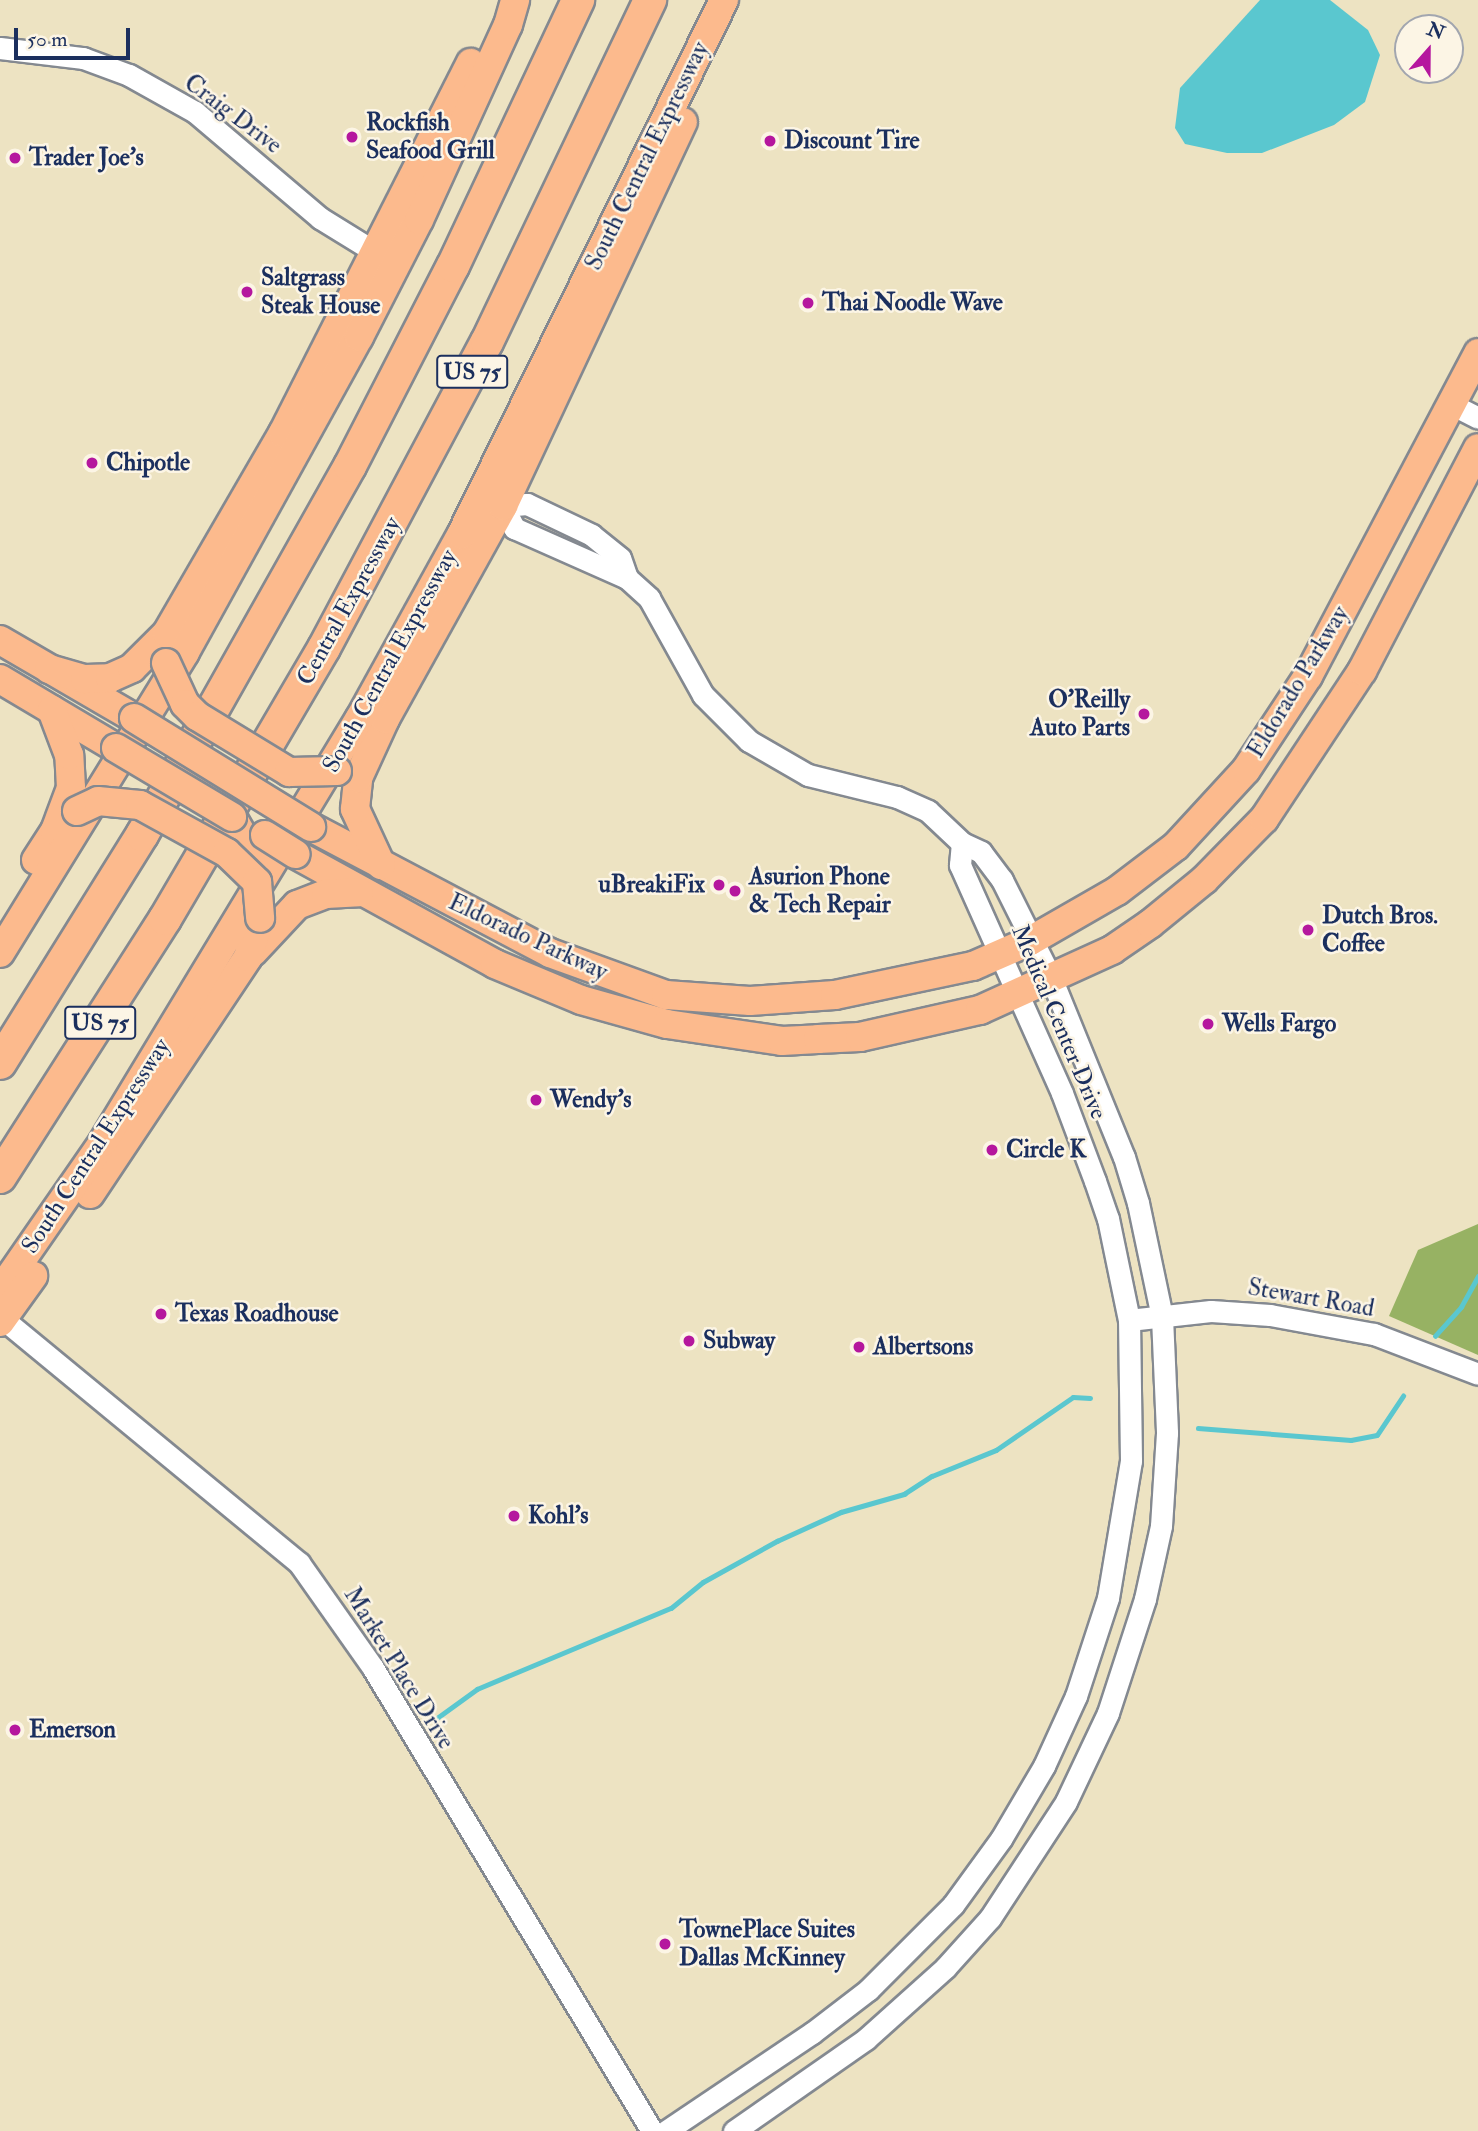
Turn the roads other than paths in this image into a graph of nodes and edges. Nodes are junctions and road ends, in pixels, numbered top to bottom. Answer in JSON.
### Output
{"nodes":[{"id":1,"x":507,"y":0,"type":"edge"},
{"id":2,"x":515,"y":0,"type":"edge"},
{"id":3,"x":555,"y":0,"type":"edge"},
{"id":4,"x":578,"y":0,"type":"edge"},
{"id":5,"x":650,"y":0,"type":"edge"},
{"id":6,"x":724,"y":0,"type":"edge"},
{"id":7,"x":732,"y":0,"type":"edge"},
{"id":8,"x":0,"y":48,"type":"edge"},
{"id":9,"x":492,"y":187,"type":"junction"},
{"id":10,"x":375,"y":252,"type":"junction"},
{"id":11,"x":1478,"y":353,"type":"edge"},
{"id":12,"x":1464,"y":394,"type":"edge"},
{"id":13,"x":1478,"y":418,"type":"edge"},
{"id":14,"x":1478,"y":448,"type":"edge"},
{"id":15,"x":503,"y":506,"type":"junction"},
{"id":16,"x":167,"y":633,"type":"junction"},
{"id":17,"x":0,"y":640,"type":"edge"},
{"id":18,"x":1321,"y":650,"type":"junction"},
{"id":19,"x":166,"y":663,"type":"junction"},
{"id":20,"x":49,"y":669,"type":"junction"},
{"id":21,"x":1362,"y":671,"type":"junction"},
{"id":22,"x":1308,"y":676,"type":"junction"},
{"id":23,"x":0,"y":679,"type":"edge"},
{"id":24,"x":52,"y":710,"type":"junction"},
{"id":25,"x":385,"y":719,"type":"junction"},
{"id":26,"x":342,"y":768,"type":"junction"},
{"id":27,"x":225,"y":795,"type":"junction"},
{"id":28,"x":88,"y":806,"type":"junction"},
{"id":29,"x":1264,"y":819,"type":"junction"},
{"id":30,"x":55,"y":831,"type":"junction"},
{"id":31,"x":962,"y":843,"type":"junction"},
{"id":32,"x":381,"y":865,"type":"junction"},
{"id":33,"x":257,"y":883,"type":"junction"},
{"id":34,"x":359,"y":892,"type":"junction"},
{"id":35,"x":0,"y":917,"type":"edge"},
{"id":36,"x":1030,"y":941,"type":"junction"},
{"id":37,"x":0,"y":953,"type":"edge"},
{"id":38,"x":1001,"y":954,"type":"junction"},
{"id":39,"x":248,"y":957,"type":"junction"},
{"id":40,"x":495,"y":964,"type":"junction"},
{"id":41,"x":1052,"y":980,"type":"junction"},
{"id":42,"x":628,"y":983,"type":"junction"},
{"id":43,"x":1017,"y":994,"type":"junction"},
{"id":44,"x":835,"y":995,"type":"junction"},
{"id":45,"x":620,"y":1013,"type":"junction"},
{"id":46,"x":0,"y":1063,"type":"edge"},
{"id":47,"x":1117,"y":1142,"type":"junction"},
{"id":48,"x":1084,"y":1151,"type":"junction"},
{"id":49,"x":0,"y":1177,"type":"edge"},
{"id":50,"x":0,"y":1291,"type":"edge"},
{"id":51,"x":1162,"y":1317,"type":"junction"},
{"id":52,"x":2,"y":1320,"type":"edge"},
{"id":53,"x":1129,"y":1320,"type":"junction"},
{"id":54,"x":1478,"y":1374,"type":"edge"},
{"id":55,"x":1058,"y":1738,"type":"junction"},
{"id":56,"x":1091,"y":1751,"type":"junction"},
{"id":57,"x":652,"y":2131,"type":"edge"},
{"id":58,"x":666,"y":2131,"type":"edge"},
{"id":59,"x":734,"y":2131,"type":"edge"}],
"edges":[{"from":1,"to":10,"type":"main road"},
{"from":2,"to":37,"type":"main road"},
{"from":3,"to":9,"type":"highway"},
{"from":4,"to":9,"type":"highway","number":"US 75"},
{"from":5,"to":49,"type":"highway","name":"Central Expressway","number":"US 75"},
{"from":6,"to":50,"type":"main road","name":"South Central Expressway"},
{"from":7,"to":15,"type":"main road","name":"South Central Expressway"},
{"from":8,"to":10,"type":"street","name":"Craig Drive"},
{"from":9,"to":46,"type":"highway","number":"US 75"},
{"from":10,"to":16,"type":"main road"},
{"from":11,"to":12,"type":"main road","name":"Eldorado Parkway"},
{"from":12,"to":13,"type":"street"},
{"from":12,"to":18,"type":"main road","name":"Eldorado Parkway"},
{"from":14,"to":21,"type":"main road","name":"Eldorado Parkway"},
{"from":15,"to":25,"type":"main road","name":"South Central Expressway"},
{"from":15,"to":31,"type":"street","name":"Medical Center Drive"},
{"from":16,"to":19,"type":"main road"},
{"from":16,"to":20,"type":"main road"},
{"from":17,"to":20,"type":"main road"},
{"from":18,"to":21,"type":"main road"},
{"from":18,"to":22,"type":"main road","name":"Eldorado Parkway"},
{"from":19,"to":26,"type":"main road","bridge":true},
{"from":19,"to":27,"type":"main road","bridge":true},
{"from":20,"to":27,"type":"main road","bridge":true},
{"from":21,"to":29,"type":"main road","name":"Eldorado Parkway"},
{"from":22,"to":29,"type":"main road"},
{"from":22,"to":36,"type":"main road","name":"Eldorado Parkway"},
{"from":23,"to":24,"type":"main road"},
{"from":24,"to":27,"type":"main road","bridge":true},
{"from":24,"to":30,"type":"main road"},
{"from":25,"to":26,"type":"main road"},
{"from":25,"to":32,"type":"main road"},
{"from":26,"to":27,"type":"main road","bridge":true},
{"from":27,"to":28,"type":"main road","bridge":true},
{"from":27,"to":32,"type":"main road","name":"Eldorado Parkway","bridge":true},
{"from":27,"to":33,"type":"main road"},
{"from":27,"to":34,"type":"main road","name":"Eldorado Parkway","bridge":true},
{"from":28,"to":30,"type":"main road"},
{"from":28,"to":33,"type":"main road","bridge":true},
{"from":29,"to":41,"type":"main road","name":"Eldorado Parkway"},
{"from":30,"to":35,"type":"main road"},
{"from":31,"to":36,"type":"street","name":"Medical Center Drive"},
{"from":31,"to":38,"type":"street","name":"Medical Center Drive"},
{"from":32,"to":42,"type":"main road","name":"Eldorado Parkway"},
{"from":33,"to":39,"type":"main road","bridge":true},
{"from":34,"to":39,"type":"main road"},
{"from":34,"to":40,"type":"main road","name":"Eldorado Parkway"},
{"from":36,"to":38,"type":"main road","name":"Eldorado Parkway"},
{"from":36,"to":41,"type":"street","name":"Medical Center Drive"},
{"from":38,"to":43,"type":"street","name":"Medical Center Drive"},
{"from":38,"to":44,"type":"main road","name":"Eldorado Parkway"},
{"from":39,"to":52,"type":"main road","name":"South Central Expressway"},
{"from":40,"to":42,"type":"main road"},
{"from":40,"to":45,"type":"main road","name":"Eldorado Parkway"},
{"from":41,"to":43,"type":"main road","name":"Eldorado Parkway"},
{"from":41,"to":47,"type":"street","name":"Medical Center Drive"},
{"from":42,"to":44,"type":"main road","name":"Eldorado Parkway"},
{"from":43,"to":45,"type":"main road","name":"Eldorado Parkway"},
{"from":43,"to":48,"type":"street","name":"Medical Center Drive"},
{"from":44,"to":45,"type":"main road"},
{"from":47,"to":48,"type":"street"},
{"from":47,"to":51,"type":"street","name":"Medical Center Drive"},
{"from":48,"to":53,"type":"street","name":"Medical Center Drive"},
{"from":51,"to":53,"type":"street","name":"Stewart Road"},
{"from":51,"to":54,"type":"street","name":"Stewart Road"},
{"from":51,"to":56,"type":"street","name":"Medical Center Drive"},
{"from":52,"to":57,"type":"street","name":"Market Place Drive"},
{"from":53,"to":55,"type":"street","name":"Medical Center Drive"},
{"from":55,"to":56,"type":"street"},
{"from":55,"to":58,"type":"street","name":"Medical Center Drive"},
{"from":56,"to":59,"type":"street","name":"Medical Center Drive"}]}
